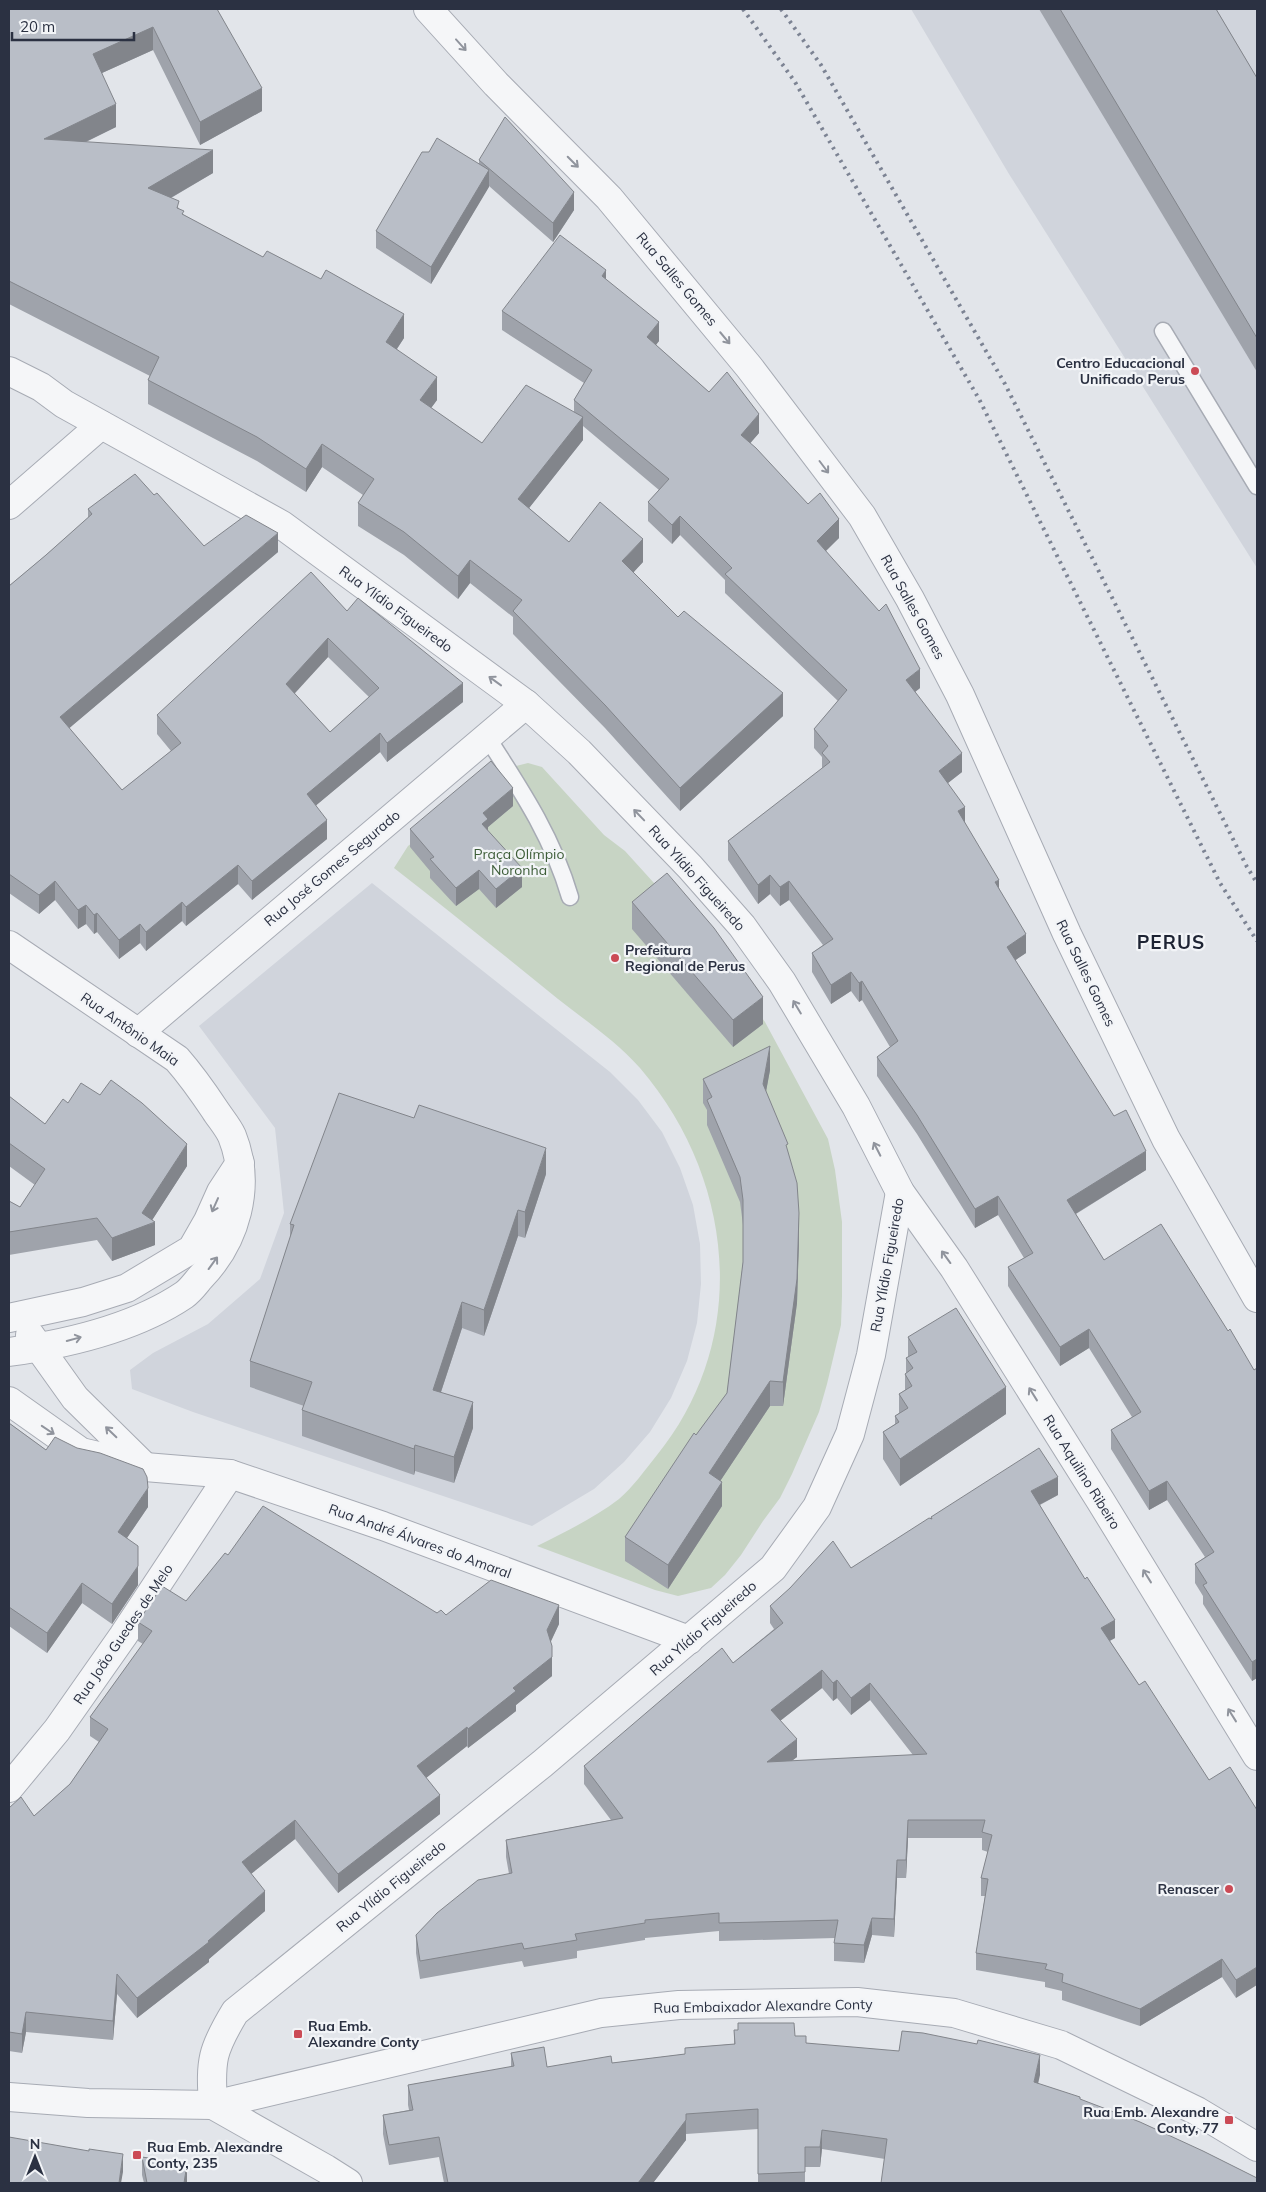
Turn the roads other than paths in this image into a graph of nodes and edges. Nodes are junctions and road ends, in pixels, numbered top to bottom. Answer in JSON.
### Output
{"nodes":[{"id":1,"x":428,"y":9,"type":"edge"},
{"id":2,"x":1163,"y":331,"type":"dead end"},
{"id":3,"x":9,"y":372,"type":"edge"},
{"id":4,"x":102,"y":425,"type":"junction"},
{"id":5,"x":1257,"y":486,"type":"edge"},
{"id":6,"x":9,"y":506,"type":"edge"},
{"id":7,"x":526,"y":704,"type":"junction"},
{"id":8,"x":487,"y":737,"type":"junction"},
{"id":9,"x":570,"y":897,"type":"dead end"},
{"id":10,"x":9,"y":946,"type":"edge"},
{"id":11,"x":138,"y":1033,"type":"junction"},
{"id":12,"x":240,"y":1163,"type":"junction"},
{"id":13,"x":900,"y":1192,"type":"junction"},
{"id":14,"x":1257,"y":1298,"type":"edge"},
{"id":15,"x":13,"y":1318,"type":"edge"},
{"id":16,"x":39,"y":1348,"type":"junction"},
{"id":17,"x":9,"y":1352,"type":"edge"},
{"id":18,"x":9,"y":1401,"type":"edge"},
{"id":19,"x":145,"y":1467,"type":"junction"},
{"id":20,"x":230,"y":1474,"type":"junction"},
{"id":21,"x":688,"y":1640,"type":"junction"},
{"id":22,"x":1257,"y":1756,"type":"edge"},
{"id":23,"x":9,"y":1788,"type":"edge"},
{"id":24,"x":9,"y":2097,"type":"edge"},
{"id":25,"x":213,"y":2105,"type":"junction"},
{"id":26,"x":1257,"y":2147,"type":"edge"},
{"id":27,"x":348,"y":2183,"type":"edge"}],
"edges":[{"from":1,"to":14,"type":"street","name":"Rua Salles Gomes","one_way":true},
{"from":2,"to":5,"type":"lane"},
{"from":3,"to":4,"type":"street","name":"Rua Ylídio Figueiredo"},
{"from":4,"to":6,"type":"street"},
{"from":7,"to":4,"type":"street","name":"Rua Ylídio Figueiredo","one_way":true},
{"from":7,"to":8,"type":"street","name":"Rua José Gomes Segurado"},
{"from":13,"to":7,"type":"street","name":"Rua Ylídio Figueiredo","one_way":true},
{"from":8,"to":9,"type":"lane"},
{"from":8,"to":11,"type":"street","name":"Rua José Gomes Segurado"},
{"from":10,"to":11,"type":"street","name":"Rua Antônio Maia"},
{"from":11,"to":12,"type":"street","name":"Rua Antônio Maia"},
{"from":12,"to":15,"type":"street","one_way":true},
{"from":16,"to":12,"type":"street","name":"Rua Antônio Maia","one_way":true},
{"from":13,"to":21,"type":"street","name":"Rua Ylídio Figueiredo"},
{"from":22,"to":13,"type":"street","name":"Rua Aquilino Ribeiro","one_way":true},
{"from":15,"to":16,"type":"street"},
{"from":16,"to":17,"type":"street","name":"Rua Antônio Maia"},
{"from":19,"to":16,"type":"street","one_way":true},
{"from":18,"to":19,"type":"street","name":"Rua André Álvares do Amaral","one_way":true},
{"from":19,"to":20,"type":"street","name":"Rua André Álvares do Amaral"},
{"from":20,"to":21,"type":"street","name":"Rua André Álvares do Amaral"},
{"from":20,"to":23,"type":"street","name":"Rua João Guedes de Melo"},
{"from":21,"to":25,"type":"street","name":"Rua Ylídio Figueiredo"},
{"from":24,"to":25,"type":"street","name":"Rua Embaixador Alexandre Conty"},
{"from":25,"to":26,"type":"street","name":"Rua Embaixador Alexandre Conty"},
{"from":25,"to":27,"type":"street"}]}
